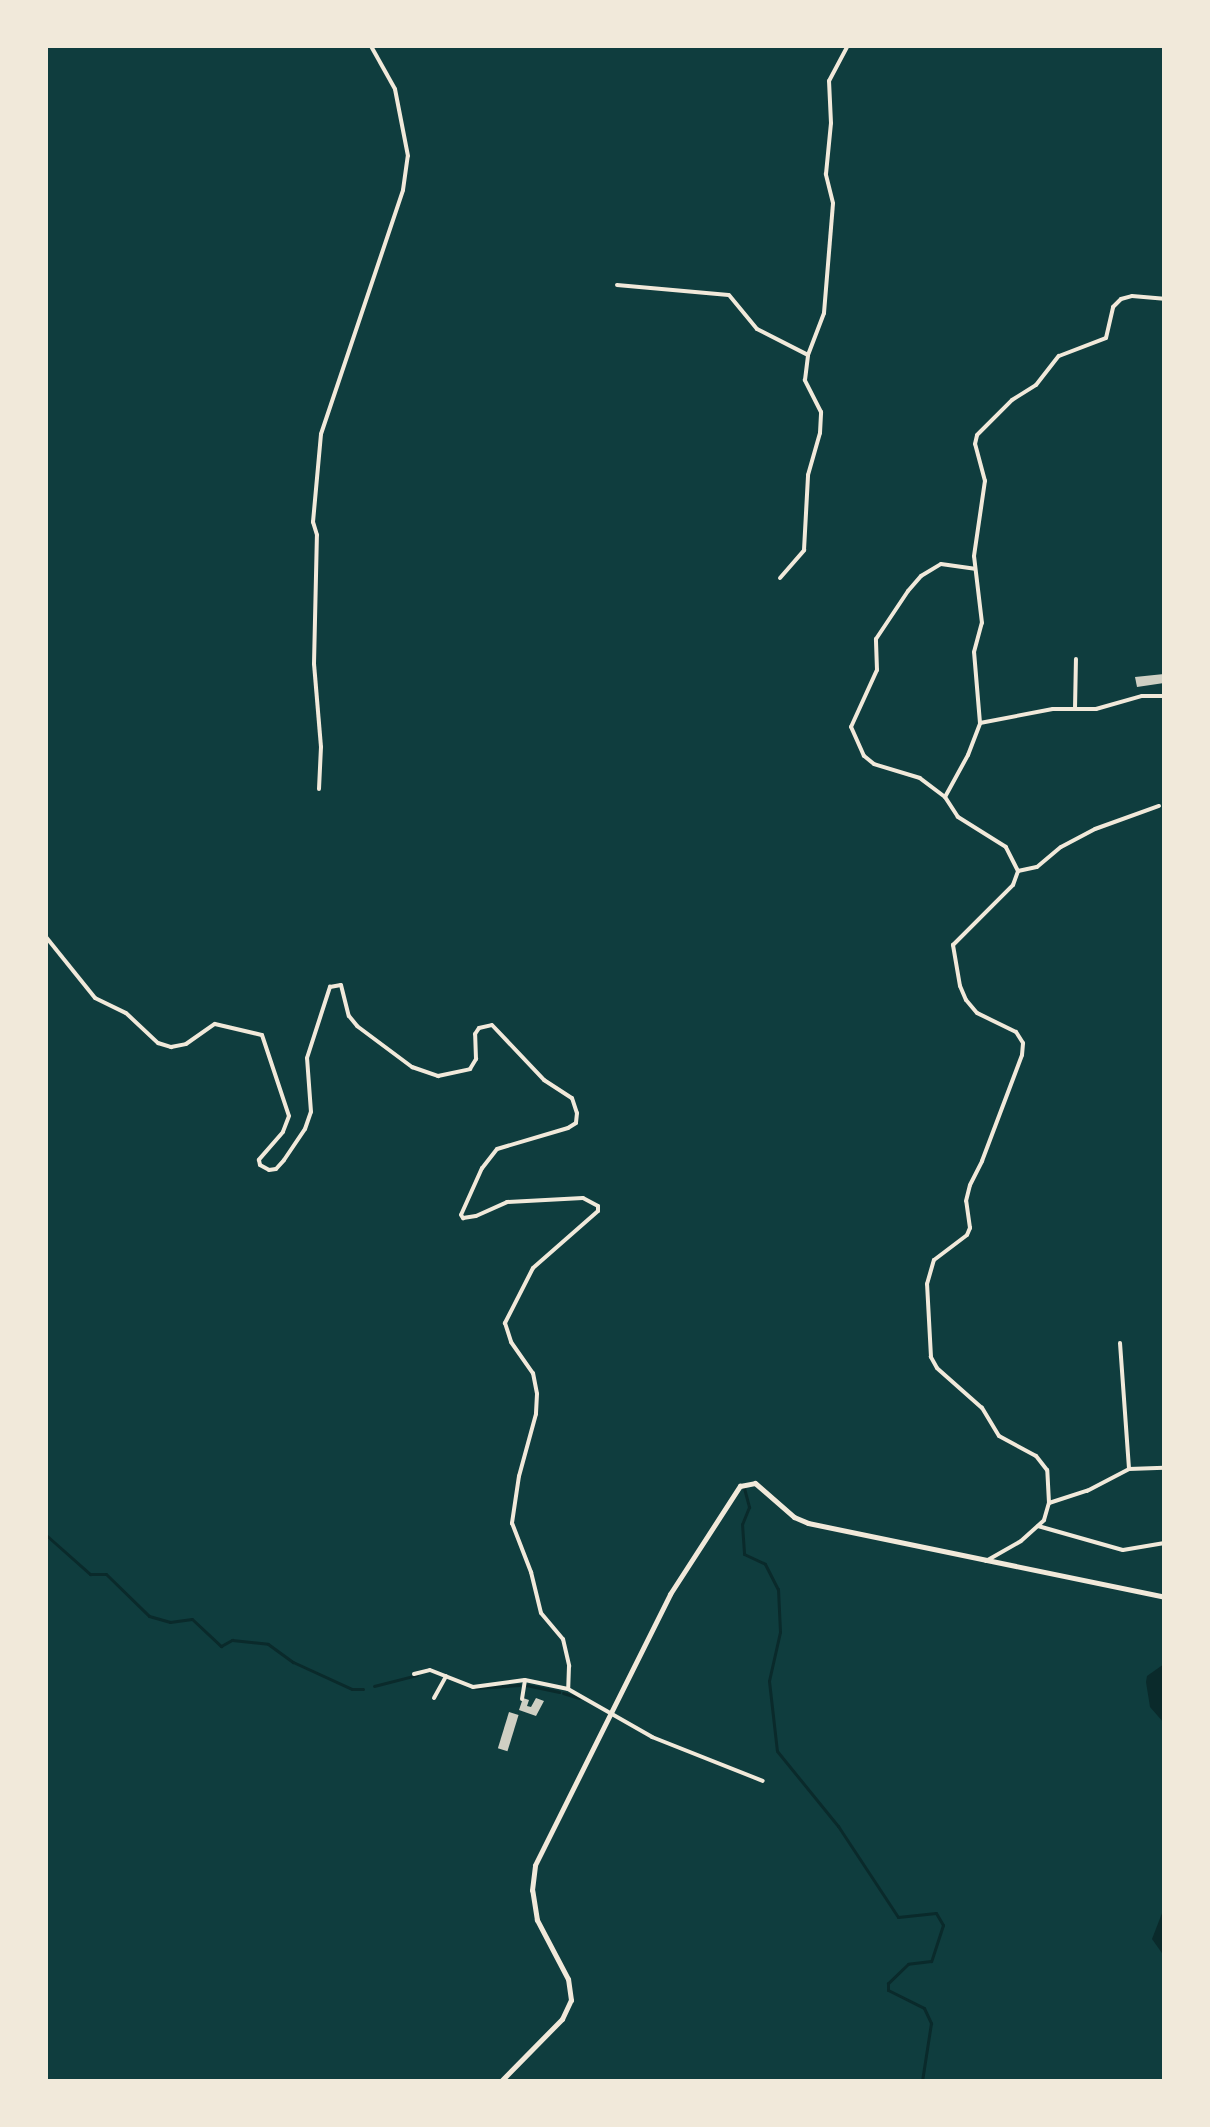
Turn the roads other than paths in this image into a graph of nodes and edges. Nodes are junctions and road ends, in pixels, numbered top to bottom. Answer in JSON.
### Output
{"nodes":[{"id":1,"x":371,"y":46,"type":"edge"},
{"id":2,"x":848,"y":46,"type":"edge"},
{"id":3,"x":617,"y":285,"type":"dead end"},
{"id":4,"x":1164,"y":299,"type":"edge"},
{"id":5,"x":808,"y":355,"type":"junction"},
{"id":6,"x":975,"y":569,"type":"junction"},
{"id":7,"x":780,"y":578,"type":"dead end"},
{"id":8,"x":1076,"y":659,"type":"dead end"},
{"id":9,"x":1164,"y":696,"type":"edge"},
{"id":10,"x":1075,"y":709,"type":"junction"},
{"id":11,"x":980,"y":723,"type":"junction"},
{"id":12,"x":319,"y":789,"type":"dead end"},
{"id":13,"x":945,"y":797,"type":"junction"},
{"id":14,"x":1159,"y":806,"type":"dead end"},
{"id":15,"x":1018,"y":871,"type":"junction"},
{"id":16,"x":46,"y":937,"type":"edge"},
{"id":17,"x":1120,"y":1343,"type":"dead end"},
{"id":18,"x":1164,"y":1468,"type":"edge"},
{"id":19,"x":1129,"y":1469,"type":"junction"},
{"id":20,"x":1049,"y":1503,"type":"junction"},
{"id":21,"x":1038,"y":1526,"type":"junction"},
{"id":22,"x":1164,"y":1543,"type":"edge"},
{"id":23,"x":984,"y":1562,"type":"junction"},
{"id":24,"x":1164,"y":1597,"type":"edge"},
{"id":25,"x":414,"y":1674,"type":"dead end"},
{"id":26,"x":446,"y":1676,"type":"junction"},
{"id":27,"x":525,"y":1680,"type":"junction"},
{"id":28,"x":568,"y":1689,"type":"junction"},
{"id":29,"x":434,"y":1698,"type":"dead end"},
{"id":30,"x":522,"y":1699,"type":"dead end"},
{"id":31,"x":610,"y":1713,"type":"junction"},
{"id":32,"x":763,"y":1781,"type":"dead end"},
{"id":33,"x":501,"y":2081,"type":"edge"}],
"edges":[{"from":1,"to":12,"type":"street"},
{"from":2,"to":5,"type":"street"},
{"from":3,"to":5,"type":"street"},
{"from":4,"to":6,"type":"street"},
{"from":5,"to":7,"type":"street"},
{"from":6,"to":11,"type":"street"},
{"from":6,"to":13,"type":"street"},
{"from":8,"to":10,"type":"street"},
{"from":9,"to":10,"type":"street"},
{"from":10,"to":11,"type":"street"},
{"from":11,"to":13,"type":"street"},
{"from":13,"to":15,"type":"street"},
{"from":14,"to":15,"type":"street"},
{"from":15,"to":20,"type":"street"},
{"from":16,"to":28,"type":"street"},
{"from":17,"to":19,"type":"street"},
{"from":18,"to":19,"type":"street"},
{"from":19,"to":20,"type":"street"},
{"from":20,"to":21,"type":"street"},
{"from":21,"to":22,"type":"street"},
{"from":21,"to":23,"type":"street"},
{"from":23,"to":24,"type":"main road"},
{"from":23,"to":31,"type":"main road"},
{"from":25,"to":26,"type":"street"},
{"from":26,"to":27,"type":"street"},
{"from":26,"to":29,"type":"street"},
{"from":27,"to":28,"type":"street"},
{"from":27,"to":30,"type":"street"},
{"from":28,"to":31,"type":"street"},
{"from":31,"to":32,"type":"street"},
{"from":31,"to":33,"type":"main road"}]}
